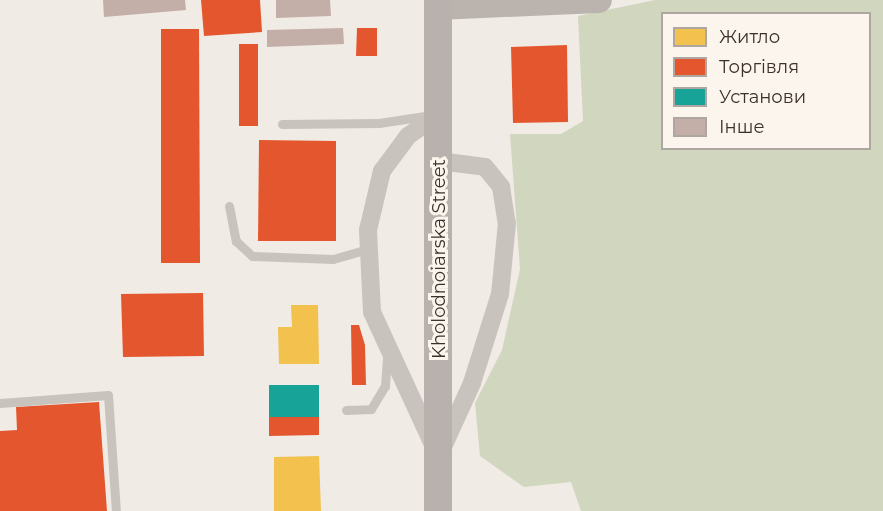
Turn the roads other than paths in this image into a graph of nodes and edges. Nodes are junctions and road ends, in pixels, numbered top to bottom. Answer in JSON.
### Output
{"nodes":[{"id":1,"x":599,"y":0,"type":"edge"},
{"id":2,"x":438,"y":3,"type":"edge"},
{"id":3,"x":439,"y":114,"type":"junction"},
{"id":4,"x":282,"y":124,"type":"dead end"},
{"id":5,"x":440,"y":161,"type":"junction"},
{"id":6,"x":229,"y":206,"type":"dead end"},
{"id":7,"x":368,"y":249,"type":"junction"},
{"id":8,"x":387,"y":351,"type":"junction"},
{"id":9,"x":0,"y":403,"type":"edge"},
{"id":10,"x":346,"y":410,"type":"dead end"},
{"id":11,"x":438,"y":456,"type":"junction"},
{"id":12,"x":116,"y":511,"type":"edge"},
{"id":13,"x":438,"y":511,"type":"edge"}],
"edges":[{"from":1,"to":2,"type":"street"},
{"from":2,"to":3,"type":"main road","name":"Kholodnoiarska Street"},
{"from":3,"to":4,"type":"lane"},
{"from":3,"to":5,"type":"main road","name":"Kholodnoiarska Street"},
{"from":3,"to":7,"type":"street"},
{"from":5,"to":11,"type":"main road","name":"Kholodnoiarska Street"},
{"from":5,"to":11,"type":"street"},
{"from":6,"to":7,"type":"lane"},
{"from":7,"to":8,"type":"street"},
{"from":8,"to":10,"type":"lane"},
{"from":8,"to":11,"type":"street"},
{"from":9,"to":12,"type":"lane"},
{"from":11,"to":13,"type":"main road","name":"Kholodnoiarska Street"}]}
